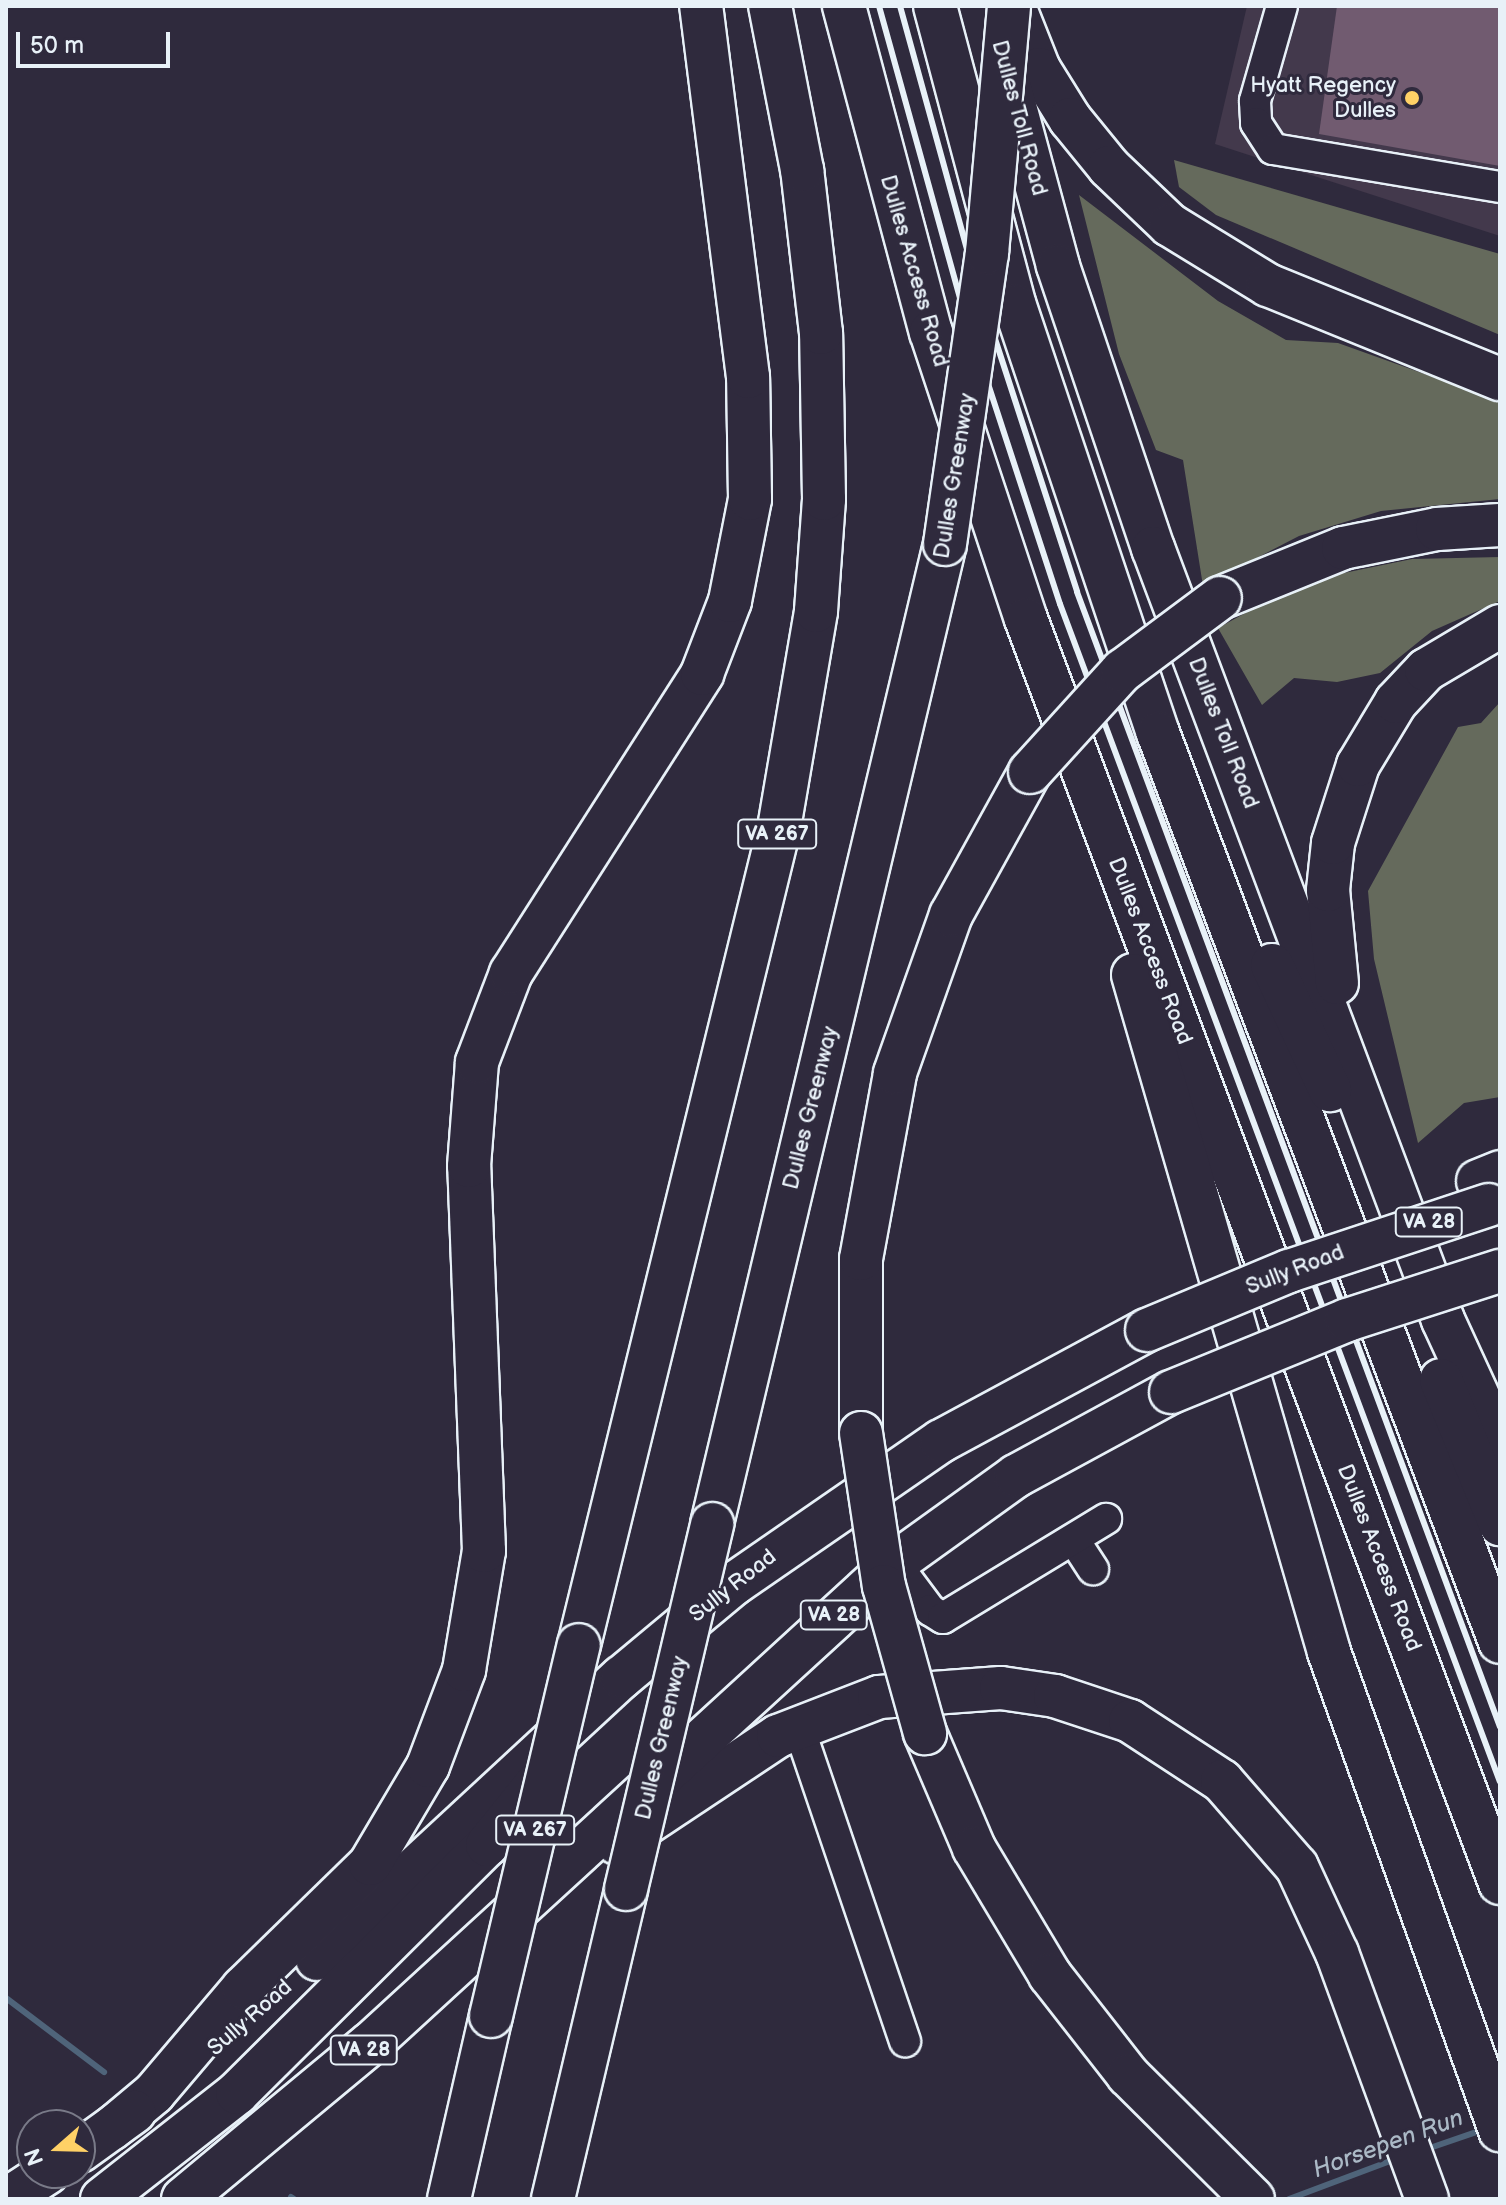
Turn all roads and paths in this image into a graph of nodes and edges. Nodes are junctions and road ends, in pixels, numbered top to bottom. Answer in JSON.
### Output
{"nodes":[{"id":1,"x":701,"y":6,"type":"edge"},
{"id":2,"x":770,"y":6,"type":"edge"},
{"id":3,"x":844,"y":6,"type":"edge"},
{"id":4,"x":935,"y":6,"type":"edge"},
{"id":5,"x":990,"y":6,"type":"edge"},
{"id":6,"x":1011,"y":6,"type":"edge"},
{"id":7,"x":1282,"y":6,"type":"edge"},
{"id":8,"x":1500,"y":187,"type":"edge"},
{"id":9,"x":1500,"y":379,"type":"edge"},
{"id":10,"x":1500,"y":525,"type":"edge"},
{"id":11,"x":1109,"y":586,"type":"junction"},
{"id":12,"x":1500,"y":626,"type":"edge"},
{"id":13,"x":1054,"y":696,"type":"junction"},
{"id":14,"x":1492,"y":1190,"type":"edge"},
{"id":15,"x":1399,"y":1200,"type":"junction"},
{"id":16,"x":1500,"y":1271,"type":"edge"},
{"id":17,"x":1500,"y":1444,"type":"edge"},
{"id":18,"x":1106,"y":1519,"type":"dead end"},
{"id":19,"x":1500,"y":1524,"type":"edge"},
{"id":20,"x":1074,"y":1540,"type":"junction"},
{"id":21,"x":895,"y":1563,"type":"junction"},
{"id":22,"x":1093,"y":1569,"type":"dead end"},
{"id":23,"x":1500,"y":1642,"type":"edge"},
{"id":24,"x":622,"y":1677,"type":"junction"},
{"id":25,"x":798,"y":1725,"type":"junction"},
{"id":26,"x":1500,"y":1883,"type":"edge"},
{"id":27,"x":537,"y":1891,"type":"junction"},
{"id":28,"x":905,"y":2041,"type":"dead end"},
{"id":29,"x":1500,"y":2130,"type":"edge"},
{"id":30,"x":96,"y":2140,"type":"edge"},
{"id":31,"x":102,"y":2199,"type":"edge"},
{"id":32,"x":183,"y":2199,"type":"edge"},
{"id":33,"x":449,"y":2199,"type":"edge"},
{"id":34,"x":553,"y":2199,"type":"edge"},
{"id":35,"x":1253,"y":2199,"type":"edge"},
{"id":36,"x":1427,"y":2199,"type":"edge"}],
"edges":[{"from":1,"to":30,"type":"highway"},
{"from":2,"to":33,"type":"highway","number":"VA 267","bridge":true},
{"from":3,"to":13,"type":"highway","name":"Dulles Access Road"},
{"from":4,"to":11,"type":"highway"},
{"from":5,"to":15,"type":"highway","name":"Dulles Toll Road"},
{"from":6,"to":9,"type":"highway"},
{"from":6,"to":34,"type":"highway","name":"Dulles Greenway","bridge":true},
{"from":7,"to":8,"type":"lane"},
{"from":10,"to":35,"type":"highway","bridge":true},
{"from":11,"to":19,"type":"highway"},
{"from":11,"to":23,"type":"highway"},
{"from":12,"to":15,"type":"highway"},
{"from":13,"to":26,"type":"highway","name":"Dulles Access Road"},
{"from":13,"to":29,"type":"highway"},
{"from":14,"to":24,"type":"highway","name":"Sully Road","number":"VA 28","bridge":true},
{"from":15,"to":17,"type":"highway","name":"Dulles Toll Road"},
{"from":16,"to":21,"type":"highway","number":"VA 28","bridge":true},
{"from":18,"to":20,"type":"lane"},
{"from":20,"to":21,"type":"lane"},
{"from":20,"to":22,"type":"lane"},
{"from":21,"to":27,"type":"highway","number":"VA 28"},
{"from":24,"to":30,"type":"highway","name":"Sully Road","number":"VA 28"},
{"from":24,"to":31,"type":"highway"},
{"from":25,"to":27,"type":"highway"},
{"from":25,"to":28,"type":"lane"},
{"from":25,"to":36,"type":"highway"},
{"from":27,"to":32,"type":"highway","number":"VA 28"}]}
